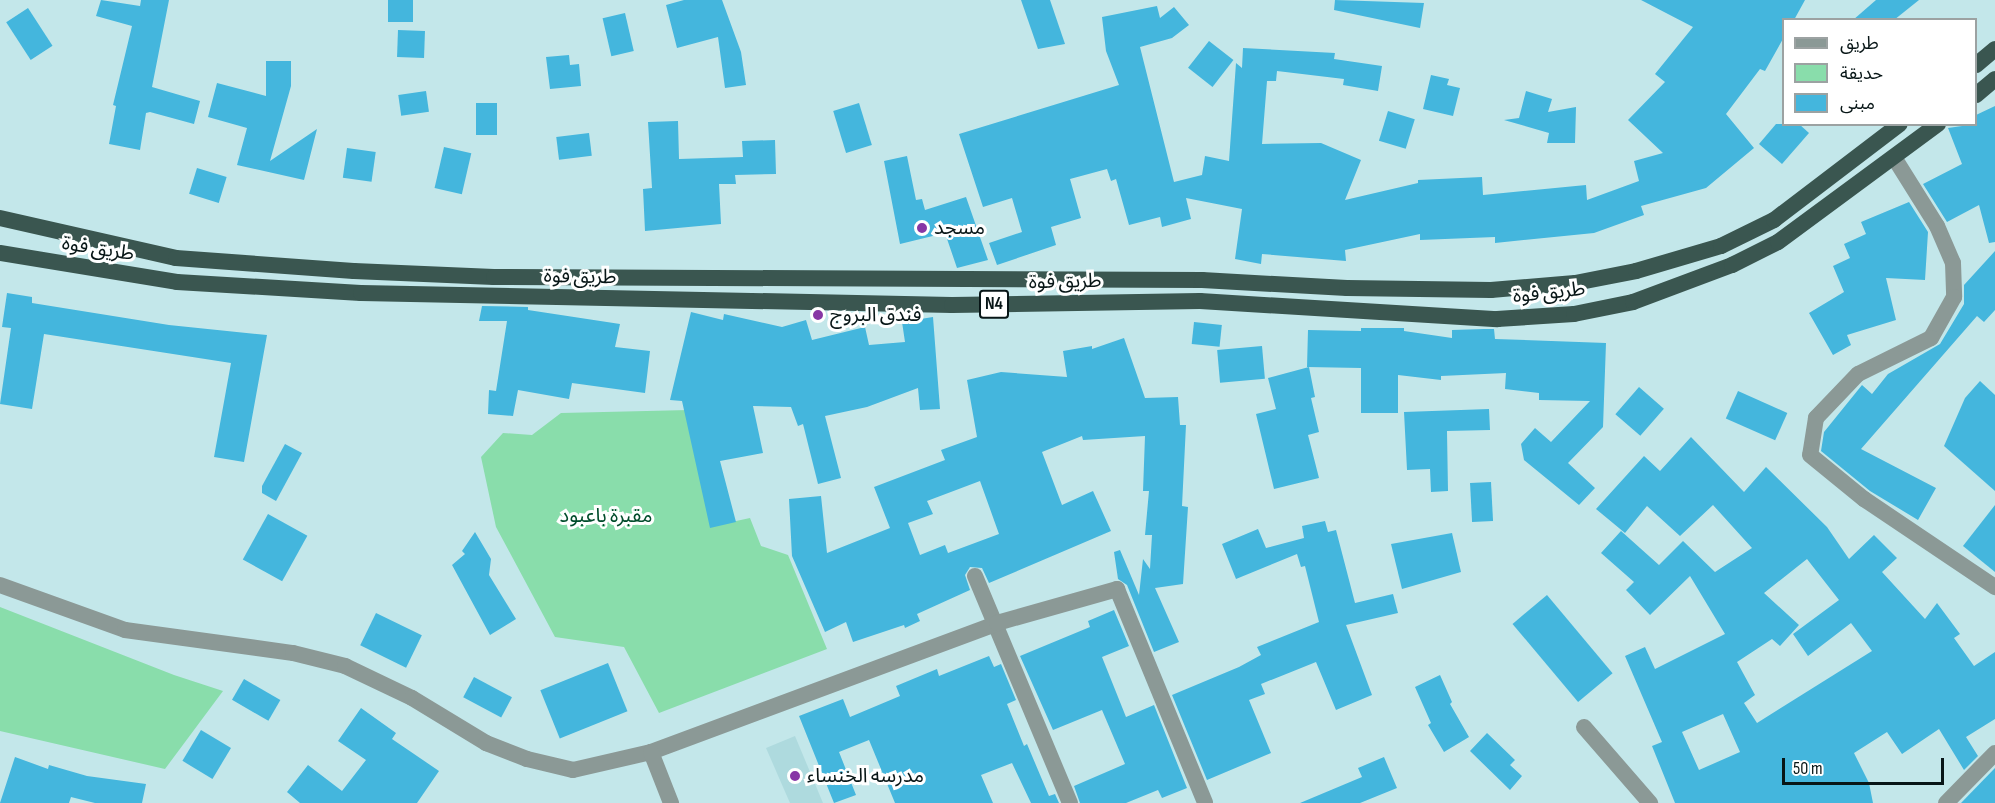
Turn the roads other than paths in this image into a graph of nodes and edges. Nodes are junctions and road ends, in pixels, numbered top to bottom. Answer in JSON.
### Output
{"nodes":[{"id":1,"x":1995,"y":49,"type":"edge"},
{"id":2,"x":1977,"y":64,"type":"edge"},
{"id":3,"x":1995,"y":79,"type":"edge"},
{"id":4,"x":1977,"y":94,"type":"edge"},
{"id":5,"x":1897,"y":126,"type":"edge"},
{"id":6,"x":1936,"y":126,"type":"edge"},
{"id":7,"x":1895,"y":159,"type":"junction"},
{"id":8,"x":0,"y":218,"type":"edge"},
{"id":9,"x":0,"y":253,"type":"edge"},
{"id":10,"x":1491,"y":290,"type":"junction"},
{"id":11,"x":1497,"y":319,"type":"junction"},
{"id":12,"x":975,"y":576,"type":"dead end"},
{"id":13,"x":0,"y":585,"type":"edge"},
{"id":14,"x":1995,"y":587,"type":"edge"},
{"id":15,"x":997,"y":623,"type":"junction"},
{"id":16,"x":1584,"y":727,"type":"dead end"},
{"id":17,"x":651,"y":752,"type":"junction"},
{"id":18,"x":1995,"y":753,"type":"edge"},
{"id":19,"x":671,"y":803,"type":"edge"},
{"id":20,"x":1070,"y":803,"type":"edge"},
{"id":21,"x":1204,"y":803,"type":"edge"},
{"id":22,"x":1650,"y":803,"type":"edge"},
{"id":23,"x":1946,"y":803,"type":"edge"}],
"edges":[{"from":1,"to":2,"type":"highway"},
{"from":3,"to":4,"type":"highway"},
{"from":5,"to":10,"type":"highway","name":"طريق فوة","number":"N4"},
{"from":6,"to":7,"type":"highway","name":"طريق فوة","number":"N4"},
{"from":7,"to":11,"type":"highway","name":"طريق فوة","number":"N4"},
{"from":7,"to":14,"type":"street"},
{"from":8,"to":10,"type":"highway","name":"طريق فوة","number":"N4"},
{"from":9,"to":11,"type":"highway","name":"طريق فوة","number":"N4"},
{"from":10,"to":11,"type":"highway"},
{"from":12,"to":15,"type":"street"},
{"from":13,"to":17,"type":"street"},
{"from":15,"to":17,"type":"street"},
{"from":15,"to":20,"type":"street"},
{"from":15,"to":21,"type":"street"},
{"from":16,"to":22,"type":"street"},
{"from":17,"to":19,"type":"street"},
{"from":18,"to":23,"type":"street"}]}
